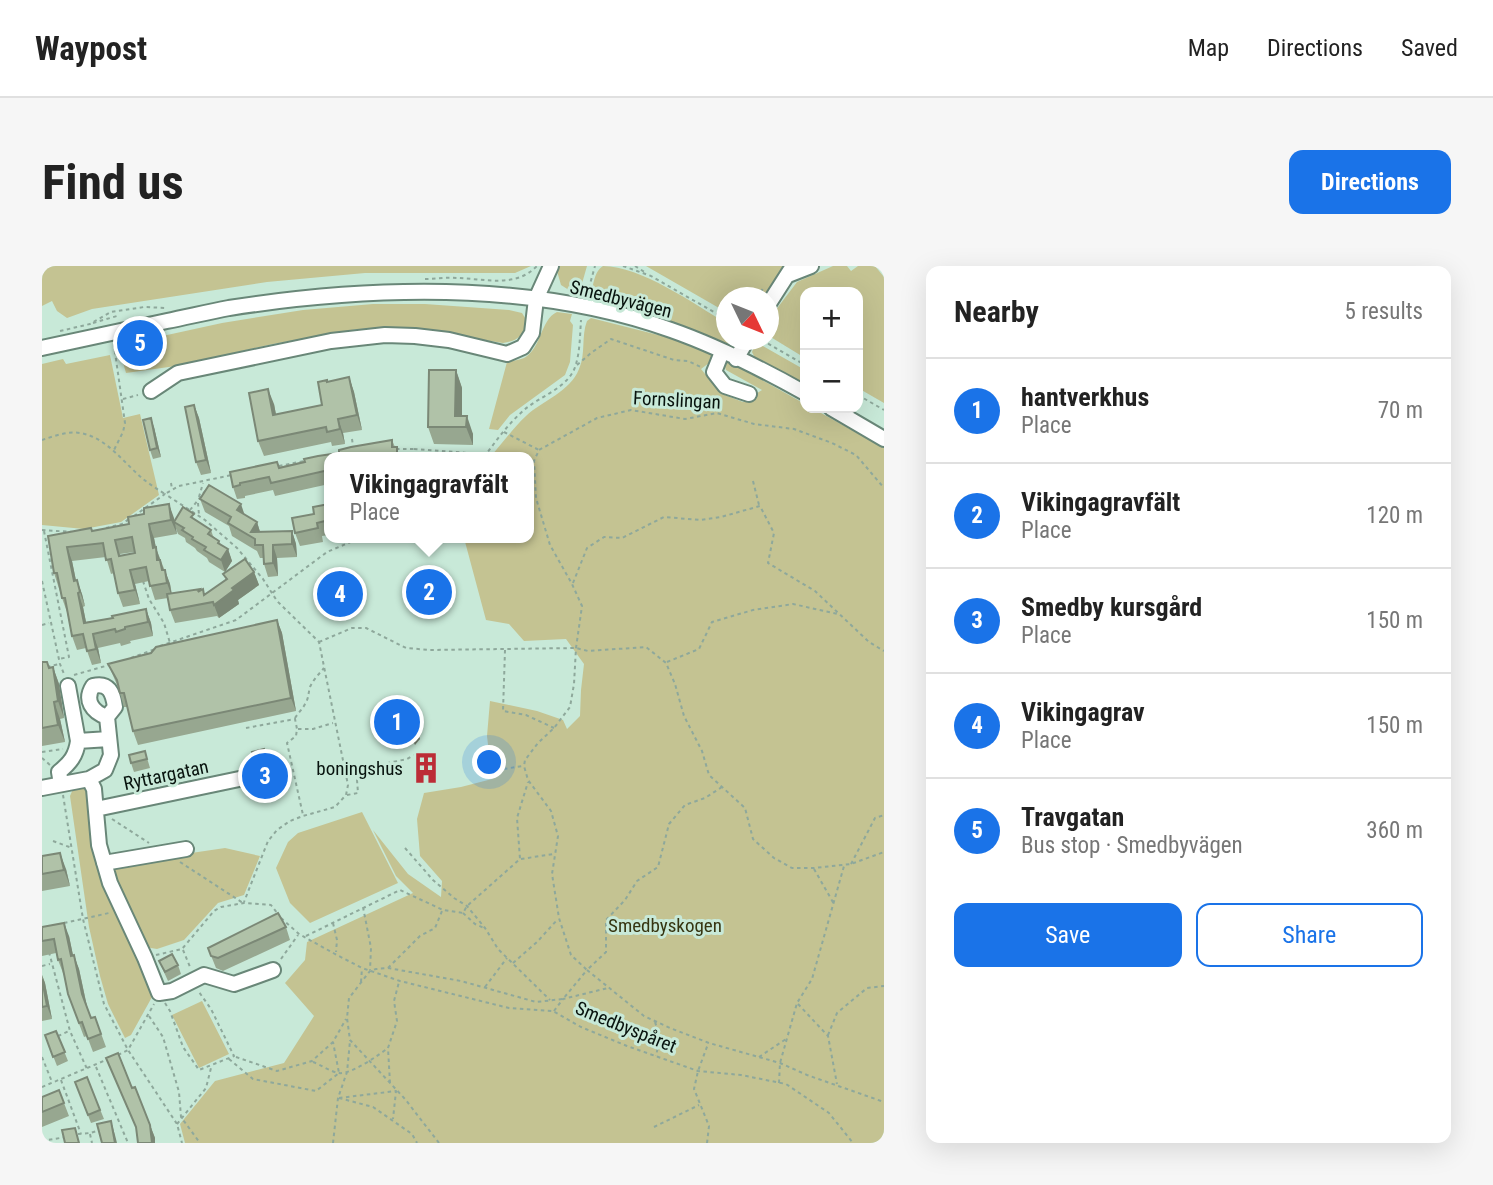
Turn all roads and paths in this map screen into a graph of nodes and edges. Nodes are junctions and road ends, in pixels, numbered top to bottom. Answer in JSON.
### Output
{"nodes":[{"id":1,"x":551,"y":266,"type":"edge"},
{"id":2,"x":594,"y":266,"type":"edge"},
{"id":3,"x":623,"y":266,"type":"edge"},
{"id":4,"x":635,"y":266,"type":"edge"},
{"id":5,"x":811,"y":266,"type":"edge"},
{"id":6,"x":879,"y":266,"type":"edge"},
{"id":7,"x":790,"y":271,"type":"edge"},
{"id":8,"x":884,"y":272,"type":"edge"},
{"id":9,"x":652,"y":276,"type":"junction"},
{"id":10,"x":779,"y":288,"type":"edge"},
{"id":11,"x":586,"y":298,"type":"dead end"},
{"id":12,"x":536,"y":299,"type":"junction"},
{"id":13,"x":716,"y":313,"type":"edge"},
{"id":14,"x":117,"y":316,"type":"dead end"},
{"id":15,"x":582,"y":316,"type":"dead end"},
{"id":16,"x":92,"y":337,"type":"junction"},
{"id":17,"x":104,"y":346,"type":"dead end"},
{"id":18,"x":42,"y":348,"type":"edge"},
{"id":19,"x":741,"y":350,"type":"edge"},
{"id":20,"x":779,"y":350,"type":"edge"},
{"id":21,"x":722,"y":352,"type":"junction"},
{"id":22,"x":736,"y":359,"type":"junction"},
{"id":23,"x":800,"y":362,"type":"edge"},
{"id":24,"x":576,"y":366,"type":"junction"},
{"id":25,"x":714,"y":372,"type":"junction"},
{"id":26,"x":151,"y":391,"type":"joint"},
{"id":27,"x":800,"y":391,"type":"edge"},
{"id":28,"x":749,"y":394,"type":"dead end"},
{"id":29,"x":863,"y":398,"type":"edge"},
{"id":30,"x":122,"y":399,"type":"junction"},
{"id":31,"x":884,"y":410,"type":"edge"},
{"id":32,"x":840,"y":413,"type":"edge"},
{"id":33,"x":503,"y":432,"type":"junction"},
{"id":34,"x":352,"y":439,"type":"dead end"},
{"id":35,"x":884,"y":439,"type":"edge"},
{"id":36,"x":42,"y":440,"type":"edge"},
{"id":37,"x":414,"y":449,"type":"joint"},
{"id":38,"x":390,"y":450,"type":"edge"},
{"id":39,"x":539,"y":450,"type":"junction"},
{"id":40,"x":114,"y":451,"type":"junction"},
{"id":41,"x":354,"y":451,"type":"edge"},
{"id":42,"x":454,"y":452,"type":"edge"},
{"id":43,"x":488,"y":452,"type":"edge"},
{"id":44,"x":303,"y":461,"type":"edge"},
{"id":45,"x":278,"y":466,"type":"edge"},
{"id":46,"x":240,"y":474,"type":"edge"},
{"id":47,"x":753,"y":481,"type":"dead end"},
{"id":48,"x":203,"y":482,"type":"junction"},
{"id":49,"x":170,"y":483,"type":"dead end"},
{"id":50,"x":884,"y":488,"type":"edge"},
{"id":51,"x":206,"y":489,"type":"edge"},
{"id":52,"x":172,"y":490,"type":"junction"},
{"id":53,"x":165,"y":494,"type":"junction"},
{"id":54,"x":198,"y":500,"type":"junction"},
{"id":55,"x":760,"y":506,"type":"junction"},
{"id":56,"x":190,"y":510,"type":"junction"},
{"id":57,"x":199,"y":516,"type":"junction"},
{"id":58,"x":43,"y":530,"type":"edge"},
{"id":59,"x":97,"y":530,"type":"edge"},
{"id":60,"x":71,"y":532,"type":"edge"},
{"id":61,"x":348,"y":543,"type":"edge"},
{"id":62,"x":140,"y":575,"type":"edge"},
{"id":63,"x":42,"y":581,"type":"edge"},
{"id":64,"x":572,"y":584,"type":"junction"},
{"id":65,"x":272,"y":594,"type":"junction"},
{"id":66,"x":839,"y":614,"type":"junction"},
{"id":67,"x":51,"y":623,"type":"junction"},
{"id":68,"x":42,"y":625,"type":"edge"},
{"id":69,"x":319,"y":642,"type":"junction"},
{"id":70,"x":170,"y":643,"type":"junction"},
{"id":71,"x":576,"y":648,"type":"junction"},
{"id":72,"x":505,"y":649,"type":"junction"},
{"id":73,"x":884,"y":651,"type":"edge"},
{"id":74,"x":133,"y":657,"type":"edge"},
{"id":75,"x":59,"y":659,"type":"junction"},
{"id":76,"x":666,"y":663,"type":"junction"},
{"id":77,"x":60,"y":664,"type":"junction"},
{"id":78,"x":108,"y":666,"type":"edge"},
{"id":79,"x":42,"y":668,"type":"edge"},
{"id":80,"x":324,"y":668,"type":"junction"},
{"id":81,"x":68,"y":686,"type":"dead end"},
{"id":82,"x":107,"y":716,"type":"dead end"},
{"id":83,"x":295,"y":719,"type":"junction"},
{"id":84,"x":335,"y":723,"type":"junction"},
{"id":85,"x":246,"y":728,"type":"dead end"},
{"id":86,"x":554,"y":728,"type":"junction"},
{"id":87,"x":297,"y":729,"type":"junction"},
{"id":88,"x":109,"y":738,"type":"junction"},
{"id":89,"x":77,"y":746,"type":"junction"},
{"id":90,"x":42,"y":752,"type":"edge"},
{"id":91,"x":419,"y":752,"type":"dead end"},
{"id":92,"x":524,"y":766,"type":"junction"},
{"id":93,"x":497,"y":770,"type":"dead end"},
{"id":94,"x":244,"y":778,"type":"dead end"},
{"id":95,"x":89,"y":779,"type":"junction"},
{"id":96,"x":528,"y":780,"type":"junction"},
{"id":97,"x":61,"y":784,"type":"junction"},
{"id":98,"x":722,"y":787,"type":"junction"},
{"id":99,"x":42,"y":788,"type":"edge"},
{"id":100,"x":346,"y":795,"type":"junction"},
{"id":101,"x":96,"y":809,"type":"junction"},
{"id":102,"x":884,"y":815,"type":"edge"},
{"id":103,"x":303,"y":816,"type":"junction"},
{"id":104,"x":53,"y":841,"type":"dead end"},
{"id":105,"x":72,"y":848,"type":"junction"},
{"id":106,"x":405,"y":848,"type":"dead end"},
{"id":107,"x":186,"y":849,"type":"dead end"},
{"id":108,"x":884,"y":852,"type":"edge"},
{"id":109,"x":555,"y":854,"type":"junction"},
{"id":110,"x":520,"y":859,"type":"junction"},
{"id":111,"x":104,"y":863,"type":"junction"},
{"id":112,"x":850,"y":864,"type":"junction"},
{"id":113,"x":844,"y":865,"type":"junction"},
{"id":114,"x":814,"y":869,"type":"junction"},
{"id":115,"x":244,"y":903,"type":"junction"},
{"id":116,"x":834,"y":904,"type":"junction"},
{"id":117,"x":467,"y":906,"type":"junction"},
{"id":118,"x":363,"y":907,"type":"junction"},
{"id":119,"x":443,"y":910,"type":"junction"},
{"id":120,"x":123,"y":911,"type":"junction"},
{"id":121,"x":463,"y":913,"type":"junction"},
{"id":122,"x":559,"y":918,"type":"junction"},
{"id":123,"x":83,"y":919,"type":"junction"},
{"id":124,"x":333,"y":922,"type":"junction"},
{"id":125,"x":57,"y":924,"type":"edge"},
{"id":126,"x":485,"y":928,"type":"junction"},
{"id":127,"x":299,"y":934,"type":"junction"},
{"id":128,"x":305,"y":937,"type":"junction"},
{"id":129,"x":182,"y":948,"type":"junction"},
{"id":130,"x":49,"y":952,"type":"dead end"},
{"id":131,"x":335,"y":954,"type":"junction"},
{"id":132,"x":507,"y":957,"type":"junction"},
{"id":133,"x":145,"y":958,"type":"junction"},
{"id":134,"x":513,"y":963,"type":"junction"},
{"id":135,"x":51,"y":964,"type":"junction"},
{"id":136,"x":42,"y":966,"type":"edge"},
{"id":137,"x":362,"y":968,"type":"junction"},
{"id":138,"x":388,"y":968,"type":"junction"},
{"id":139,"x":273,"y":970,"type":"joint"},
{"id":140,"x":587,"y":970,"type":"junction"},
{"id":141,"x":370,"y":971,"type":"junction"},
{"id":142,"x":194,"y":979,"type":"junction"},
{"id":143,"x":400,"y":981,"type":"junction"},
{"id":144,"x":361,"y":983,"type":"junction"},
{"id":145,"x":884,"y":986,"type":"edge"},
{"id":146,"x":485,"y":988,"type":"junction"},
{"id":147,"x":609,"y":988,"type":"junction"},
{"id":148,"x":159,"y":993,"type":"junction"},
{"id":149,"x":563,"y":999,"type":"junction"},
{"id":150,"x":550,"y":1001,"type":"junction"},
{"id":151,"x":797,"y":1003,"type":"junction"},
{"id":152,"x":553,"y":1011,"type":"junction"},
{"id":153,"x":149,"y":1015,"type":"junction"},
{"id":154,"x":347,"y":1018,"type":"junction"},
{"id":155,"x":655,"y":1021,"type":"junction"},
{"id":156,"x":70,"y":1031,"type":"junction"},
{"id":157,"x":828,"y":1036,"type":"junction"},
{"id":158,"x":51,"y":1039,"type":"edge"},
{"id":159,"x":787,"y":1039,"type":"junction"},
{"id":160,"x":350,"y":1040,"type":"junction"},
{"id":161,"x":333,"y":1042,"type":"junction"},
{"id":162,"x":709,"y":1043,"type":"junction"},
{"id":163,"x":388,"y":1048,"type":"junction"},
{"id":164,"x":128,"y":1050,"type":"junction"},
{"id":165,"x":117,"y":1055,"type":"edge"},
{"id":166,"x":234,"y":1056,"type":"junction"},
{"id":167,"x":656,"y":1056,"type":"junction"},
{"id":168,"x":42,"y":1057,"type":"edge"},
{"id":169,"x":759,"y":1057,"type":"junction"},
{"id":170,"x":229,"y":1059,"type":"junction"},
{"id":171,"x":106,"y":1060,"type":"edge"},
{"id":172,"x":370,"y":1060,"type":"junction"},
{"id":173,"x":312,"y":1061,"type":"junction"},
{"id":174,"x":780,"y":1063,"type":"junction"},
{"id":175,"x":95,"y":1065,"type":"junction"},
{"id":176,"x":211,"y":1067,"type":"junction"},
{"id":177,"x":87,"y":1069,"type":"junction"},
{"id":178,"x":698,"y":1071,"type":"junction"},
{"id":179,"x":347,"y":1072,"type":"junction"},
{"id":180,"x":339,"y":1073,"type":"junction"},
{"id":181,"x":61,"y":1079,"type":"junction"},
{"id":182,"x":53,"y":1083,"type":"junction"},
{"id":183,"x":779,"y":1083,"type":"junction"},
{"id":184,"x":390,"y":1084,"type":"junction"},
{"id":185,"x":837,"y":1086,"type":"junction"},
{"id":186,"x":42,"y":1087,"type":"edge"},
{"id":187,"x":396,"y":1091,"type":"junction"},
{"id":188,"x":338,"y":1098,"type":"junction"},
{"id":189,"x":884,"y":1103,"type":"edge"},
{"id":190,"x":700,"y":1104,"type":"junction"},
{"id":191,"x":181,"y":1117,"type":"junction"},
{"id":192,"x":393,"y":1120,"type":"junction"},
{"id":193,"x":120,"y":1122,"type":"junction"},
{"id":194,"x":177,"y":1124,"type":"junction"},
{"id":195,"x":110,"y":1126,"type":"edge"},
{"id":196,"x":654,"y":1127,"type":"dead end"},
{"id":197,"x":100,"y":1129,"type":"edge"},
{"id":198,"x":90,"y":1133,"type":"junction"},
{"id":199,"x":81,"y":1134,"type":"junction"},
{"id":200,"x":42,"y":1141,"type":"edge"},
{"id":201,"x":55,"y":1141,"type":"edge"},
{"id":202,"x":92,"y":1143,"type":"edge"},
{"id":203,"x":128,"y":1143,"type":"edge"},
{"id":204,"x":182,"y":1143,"type":"edge"},
{"id":205,"x":200,"y":1143,"type":"edge"},
{"id":206,"x":333,"y":1143,"type":"edge"},
{"id":207,"x":417,"y":1143,"type":"edge"},
{"id":208,"x":439,"y":1143,"type":"edge"},
{"id":209,"x":708,"y":1143,"type":"edge"},
{"id":210,"x":853,"y":1143,"type":"edge"}],
"edges":[{"from":1,"to":12,"type":"street"},
{"from":2,"to":11,"type":"path"},
{"from":3,"to":9,"type":"path"},
{"from":4,"to":9,"type":"path"},
{"from":5,"to":7,"type":"street"},
{"from":6,"to":8,"type":"path"},
{"from":7,"to":10,"type":"street"},
{"from":9,"to":13,"type":"path"},
{"from":12,"to":16,"type":"street","name":"Smedbyvägen"},
{"from":12,"to":21,"type":"street","name":"Smedbyvägen"},
{"from":12,"to":26,"type":"street"},
{"from":14,"to":16,"type":"path"},
{"from":15,"to":24,"type":"path"},
{"from":16,"to":18,"type":"street","name":"Smedbyvägen"},
{"from":17,"to":30,"type":"path"},
{"from":19,"to":22,"type":"street"},
{"from":20,"to":23,"type":"path"},
{"from":21,"to":22,"type":"street","name":"Smedbyvägen"},
{"from":21,"to":25,"type":"street"},
{"from":22,"to":27,"type":"street","name":"Smedbyvägen"},
{"from":24,"to":25,"type":"path"},
{"from":24,"to":33,"type":"path"},
{"from":25,"to":28,"type":"street"},
{"from":26,"to":30,"type":"path"},
{"from":29,"to":31,"type":"path"},
{"from":30,"to":40,"type":"path"},
{"from":32,"to":35,"type":"street"},
{"from":33,"to":39,"type":"path"},
{"from":33,"to":43,"type":"path"},
{"from":34,"to":41,"type":"path"},
{"from":36,"to":40,"type":"path"},
{"from":37,"to":38,"type":"path"},
{"from":37,"to":42,"type":"path"},
{"from":39,"to":50,"type":"path","name":"Fornslingan"},
{"from":39,"to":64,"type":"path"},
{"from":40,"to":53,"type":"path"},
{"from":44,"to":45,"type":"path"},
{"from":46,"to":48,"type":"path"},
{"from":47,"to":55,"type":"path"},
{"from":48,"to":52,"type":"path"},
{"from":48,"to":54,"type":"path"},
{"from":49,"to":52,"type":"path"},
{"from":51,"to":54,"type":"path"},
{"from":52,"to":53,"type":"path"},
{"from":53,"to":56,"type":"path"},
{"from":53,"to":59,"type":"path"},
{"from":54,"to":56,"type":"path"},
{"from":54,"to":57,"type":"path"},
{"from":55,"to":64,"type":"path"},
{"from":55,"to":66,"type":"path"},
{"from":56,"to":57,"type":"path"},
{"from":57,"to":65,"type":"path"},
{"from":58,"to":60,"type":"path"},
{"from":58,"to":75,"type":"path"},
{"from":61,"to":65,"type":"path"},
{"from":62,"to":70,"type":"path"},
{"from":63,"to":67,"type":"path"},
{"from":64,"to":71,"type":"path"},
{"from":65,"to":69,"type":"path"},
{"from":65,"to":70,"type":"path"},
{"from":66,"to":73,"type":"path"},
{"from":66,"to":76,"type":"path"},
{"from":67,"to":68,"type":"path"},
{"from":67,"to":75,"type":"path"},
{"from":69,"to":72,"type":"path"},
{"from":69,"to":80,"type":"path"},
{"from":70,"to":74,"type":"path"},
{"from":71,"to":72,"type":"path"},
{"from":71,"to":76,"type":"path"},
{"from":71,"to":86,"type":"path"},
{"from":72,"to":86,"type":"path"},
{"from":75,"to":77,"type":"path"},
{"from":76,"to":98,"type":"path"},
{"from":77,"to":78,"type":"path"},
{"from":77,"to":79,"type":"path"},
{"from":80,"to":83,"type":"path"},
{"from":80,"to":84,"type":"path"},
{"from":81,"to":89,"type":"street"},
{"from":82,"to":88,"type":"street","name":"Ryttargatan"},
{"from":83,"to":85,"type":"path"},
{"from":83,"to":87,"type":"path"},
{"from":84,"to":87,"type":"path"},
{"from":84,"to":100,"type":"path"},
{"from":86,"to":92,"type":"path"},
{"from":87,"to":103,"type":"path"},
{"from":88,"to":89,"type":"street"},
{"from":88,"to":95,"type":"street","name":"Ryttargatan"},
{"from":89,"to":90,"type":"path"},
{"from":89,"to":97,"type":"street"},
{"from":91,"to":100,"type":"path"},
{"from":92,"to":93,"type":"path"},
{"from":92,"to":96,"type":"path","name":"Smedbyspåret"},
{"from":94,"to":101,"type":"street","name":"Ryttargatan"},
{"from":95,"to":97,"type":"street"},
{"from":95,"to":101,"type":"street"},
{"from":96,"to":109,"type":"path","name":"Smedbyspåret"},
{"from":96,"to":110,"type":"path"},
{"from":97,"to":99,"type":"street"},
{"from":97,"to":105,"type":"path"},
{"from":98,"to":114,"type":"path"},
{"from":98,"to":140,"type":"path"},
{"from":100,"to":103,"type":"path"},
{"from":101,"to":111,"type":"street"},
{"from":102,"to":112,"type":"path"},
{"from":103,"to":115,"type":"path"},
{"from":104,"to":105,"type":"path"},
{"from":105,"to":123,"type":"path"},
{"from":106,"to":117,"type":"path"},
{"from":107,"to":111,"type":"street"},
{"from":108,"to":112,"type":"path"},
{"from":109,"to":110,"type":"path"},
{"from":109,"to":122,"type":"path","name":"Smedbyspåret"},
{"from":110,"to":117,"type":"path"},
{"from":111,"to":120,"type":"street"},
{"from":112,"to":113,"type":"path"},
{"from":113,"to":114,"type":"path"},
{"from":113,"to":116,"type":"path"},
{"from":114,"to":116,"type":"path"},
{"from":115,"to":127,"type":"path"},
{"from":115,"to":129,"type":"path"},
{"from":116,"to":151,"type":"path"},
{"from":117,"to":121,"type":"path"},
{"from":117,"to":126,"type":"path"},
{"from":118,"to":119,"type":"path"},
{"from":118,"to":124,"type":"path"},
{"from":118,"to":141,"type":"path"},
{"from":119,"to":121,"type":"path"},
{"from":119,"to":138,"type":"path"},
{"from":120,"to":123,"type":"path"},
{"from":120,"to":133,"type":"street"},
{"from":121,"to":126,"type":"path"},
{"from":122,"to":134,"type":"path"},
{"from":122,"to":140,"type":"path","name":"Smedbyspåret"},
{"from":123,"to":125,"type":"path"},
{"from":123,"to":164,"type":"path"},
{"from":124,"to":128,"type":"path"},
{"from":124,"to":131,"type":"path"},
{"from":126,"to":132,"type":"path"},
{"from":127,"to":128,"type":"path"},
{"from":127,"to":139,"type":"path"},
{"from":128,"to":131,"type":"path"},
{"from":129,"to":133,"type":"path"},
{"from":129,"to":142,"type":"path"},
{"from":130,"to":135,"type":"path"},
{"from":131,"to":137,"type":"path"},
{"from":132,"to":134,"type":"path"},
{"from":132,"to":146,"type":"path"},
{"from":133,"to":148,"type":"street"},
{"from":134,"to":150,"type":"path"},
{"from":135,"to":136,"type":"path"},
{"from":135,"to":156,"type":"path"},
{"from":137,"to":141,"type":"path"},
{"from":137,"to":144,"type":"path"},
{"from":138,"to":141,"type":"path","name":"Smedbyspåret"},
{"from":138,"to":146,"type":"path","name":"Smedbyspåret"},
{"from":139,"to":142,"type":"street"},
{"from":140,"to":147,"type":"path","name":"Smedbyspåret"},
{"from":140,"to":149,"type":"path","name":"Smedbyspåret"},
{"from":141,"to":143,"type":"path","name":"Smedbyspåret"},
{"from":141,"to":144,"type":"path"},
{"from":142,"to":148,"type":"street"},
{"from":142,"to":166,"type":"path"},
{"from":143,"to":152,"type":"path","name":"Smedbyspåret"},
{"from":143,"to":163,"type":"path"},
{"from":144,"to":154,"type":"path"},
{"from":145,"to":157,"type":"path"},
{"from":146,"to":150,"type":"path","name":"Smedbyspåret"},
{"from":147,"to":149,"type":"path"},
{"from":147,"to":155,"type":"path","name":"Smedbyspåret"},
{"from":148,"to":153,"type":"path"},
{"from":148,"to":176,"type":"path"},
{"from":149,"to":150,"type":"path","name":"Smedbyspåret"},
{"from":149,"to":152,"type":"path"},
{"from":151,"to":157,"type":"path"},
{"from":151,"to":159,"type":"path"},
{"from":152,"to":167,"type":"path","name":"Smedbyspåret"},
{"from":153,"to":164,"type":"path"},
{"from":153,"to":191,"type":"path"},
{"from":154,"to":160,"type":"path"},
{"from":154,"to":161,"type":"path"},
{"from":155,"to":162,"type":"path","name":"Smedbyspåret"},
{"from":155,"to":167,"type":"path"},
{"from":156,"to":158,"type":"path"},
{"from":156,"to":177,"type":"path"},
{"from":157,"to":185,"type":"path"},
{"from":159,"to":169,"type":"path"},
{"from":159,"to":174,"type":"path"},
{"from":160,"to":172,"type":"path"},
{"from":160,"to":179,"type":"path"},
{"from":161,"to":173,"type":"path"},
{"from":161,"to":180,"type":"path"},
{"from":162,"to":169,"type":"path","name":"Smedbyspåret"},
{"from":162,"to":178,"type":"path"},
{"from":163,"to":172,"type":"path"},
{"from":163,"to":184,"type":"path"},
{"from":164,"to":165,"type":"path"},
{"from":164,"to":194,"type":"path"},
{"from":166,"to":170,"type":"path"},
{"from":166,"to":173,"type":"path"},
{"from":167,"to":178,"type":"path","name":"Smedbyspåret"},
{"from":168,"to":182,"type":"path"},
{"from":169,"to":174,"type":"path","name":"Smedbyspåret"},
{"from":170,"to":176,"type":"path"},
{"from":170,"to":180,"type":"path"},
{"from":171,"to":175,"type":"path"},
{"from":172,"to":179,"type":"path"},
{"from":172,"to":184,"type":"path"},
{"from":173,"to":180,"type":"path"},
{"from":174,"to":183,"type":"path"},
{"from":174,"to":185,"type":"path","name":"Smedbyspåret"},
{"from":175,"to":177,"type":"path"},
{"from":175,"to":193,"type":"path"},
{"from":176,"to":191,"type":"path"},
{"from":177,"to":181,"type":"path"},
{"from":178,"to":183,"type":"path","name":"Smedbyspåret"},
{"from":178,"to":190,"type":"path"},
{"from":179,"to":180,"type":"path"},
{"from":179,"to":188,"type":"path"},
{"from":181,"to":182,"type":"path"},
{"from":181,"to":199,"type":"path"},
{"from":182,"to":186,"type":"path"},
{"from":183,"to":210,"type":"path","name":"Smedbyspåret"},
{"from":184,"to":187,"type":"path"},
{"from":185,"to":189,"type":"path","name":"Smedbyspåret"},
{"from":187,"to":188,"type":"path"},
{"from":187,"to":192,"type":"path"},
{"from":187,"to":208,"type":"path"},
{"from":188,"to":192,"type":"path"},
{"from":188,"to":206,"type":"path"},
{"from":190,"to":196,"type":"path"},
{"from":190,"to":209,"type":"path"},
{"from":191,"to":194,"type":"path"},
{"from":191,"to":205,"type":"path"},
{"from":192,"to":207,"type":"path"},
{"from":193,"to":195,"type":"path"},
{"from":193,"to":203,"type":"path"},
{"from":194,"to":204,"type":"path"},
{"from":197,"to":198,"type":"path"},
{"from":198,"to":199,"type":"path"},
{"from":198,"to":202,"type":"path"},
{"from":199,"to":201,"type":"path"},
{"from":200,"to":201,"type":"path"}]}
